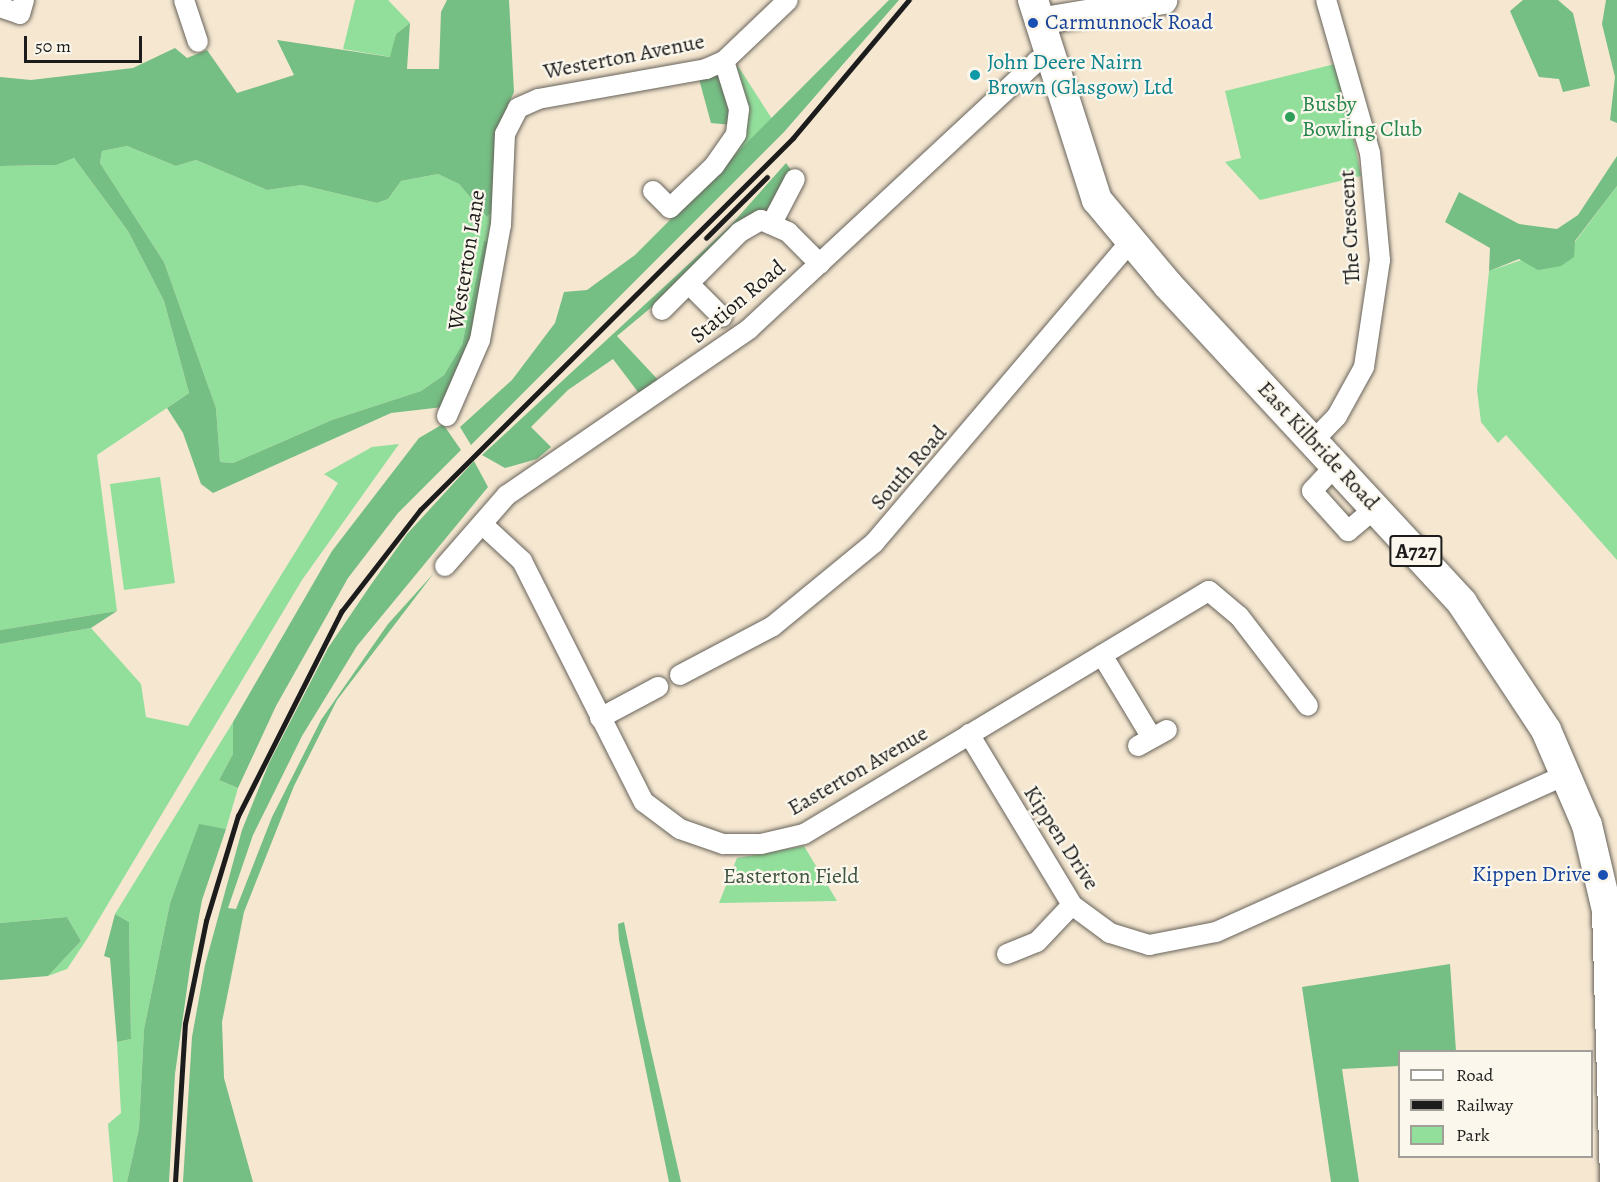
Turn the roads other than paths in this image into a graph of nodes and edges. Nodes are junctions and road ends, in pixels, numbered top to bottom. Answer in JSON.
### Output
{"nodes":[{"id":1,"x":24,"y":0,"type":"edge"},
{"id":2,"x":184,"y":0,"type":"edge"},
{"id":3,"x":788,"y":0,"type":"edge"},
{"id":4,"x":1163,"y":0,"type":"edge"},
{"id":5,"x":1326,"y":0,"type":"edge"},
{"id":6,"x":0,"y":7,"type":"edge"},
{"id":7,"x":1035,"y":11,"type":"edge"},
{"id":8,"x":198,"y":42,"type":"dead end"},
{"id":9,"x":1049,"y":58,"type":"junction"},
{"id":10,"x":724,"y":61,"type":"junction"},
{"id":11,"x":518,"y":108,"type":"joint"},
{"id":12,"x":795,"y":179,"type":"dead end"},
{"id":13,"x":653,"y":191,"type":"dead end"},
{"id":14,"x":773,"y":221,"type":"junction"},
{"id":15,"x":1130,"y":242,"type":"junction"},
{"id":16,"x":820,"y":264,"type":"junction"},
{"id":17,"x":690,"y":285,"type":"junction"},
{"id":18,"x":662,"y":310,"type":"dead end"},
{"id":19,"x":722,"y":317,"type":"dead end"},
{"id":20,"x":447,"y":416,"type":"dead end"},
{"id":21,"x":1314,"y":440,"type":"junction"},
{"id":22,"x":483,"y":525,"type":"junction"},
{"id":23,"x":445,"y":566,"type":"dead end"},
{"id":24,"x":1102,"y":655,"type":"junction"},
{"id":25,"x":680,"y":675,"type":"dead end"},
{"id":26,"x":658,"y":687,"type":"dead end"},
{"id":27,"x":1308,"y":706,"type":"dead end"},
{"id":28,"x":600,"y":718,"type":"junction"},
{"id":29,"x":969,"y":734,"type":"junction"},
{"id":30,"x":1152,"y":738,"type":"dead end"},
{"id":31,"x":1567,"y":774,"type":"junction"},
{"id":32,"x":1072,"y":905,"type":"junction"},
{"id":33,"x":1007,"y":954,"type":"dead end"},
{"id":34,"x":1615,"y":1182,"type":"edge"}],
"edges":[{"from":1,"to":6,"type":"street"},
{"from":2,"to":8,"type":"street"},
{"from":3,"to":10,"type":"street","name":"Westerton Avenue"},
{"from":4,"to":7,"type":"main road"},
{"from":5,"to":21,"type":"street","name":"The Crescent"},
{"from":7,"to":9,"type":"main road","name":"East Kilbride Road","number":"A727"},
{"from":9,"to":15,"type":"main road","name":"East Kilbride Road","number":"A727"},
{"from":9,"to":16,"type":"street","name":"Station Road"},
{"from":10,"to":11,"type":"street","name":"Westerton Avenue"},
{"from":10,"to":13,"type":"street"},
{"from":11,"to":20,"type":"street","name":"Westerton Lane"},
{"from":12,"to":14,"type":"street"},
{"from":14,"to":16,"type":"street"},
{"from":14,"to":17,"type":"street"},
{"from":15,"to":21,"type":"main road","name":"East Kilbride Road","number":"A727"},
{"from":15,"to":25,"type":"street","name":"South Road"},
{"from":16,"to":22,"type":"street","name":"Station Road"},
{"from":17,"to":18,"type":"street"},
{"from":17,"to":19,"type":"street"},
{"from":21,"to":31,"type":"main road","name":"East Kilbride Road","number":"A727"},
{"from":22,"to":23,"type":"street","name":"Station Road"},
{"from":22,"to":28,"type":"street","name":"Easterton Avenue"},
{"from":24,"to":27,"type":"street","name":"Easterton Avenue"},
{"from":24,"to":29,"type":"street","name":"Easterton Avenue"},
{"from":24,"to":30,"type":"street"},
{"from":26,"to":28,"type":"street"},
{"from":28,"to":29,"type":"street","name":"Easterton Avenue"},
{"from":29,"to":32,"type":"street","name":"Kippen Drive"},
{"from":31,"to":32,"type":"street","name":"Kippen Drive"},
{"from":31,"to":34,"type":"main road","name":"East Kilbride Road","number":"A727"},
{"from":32,"to":33,"type":"street"}]}
